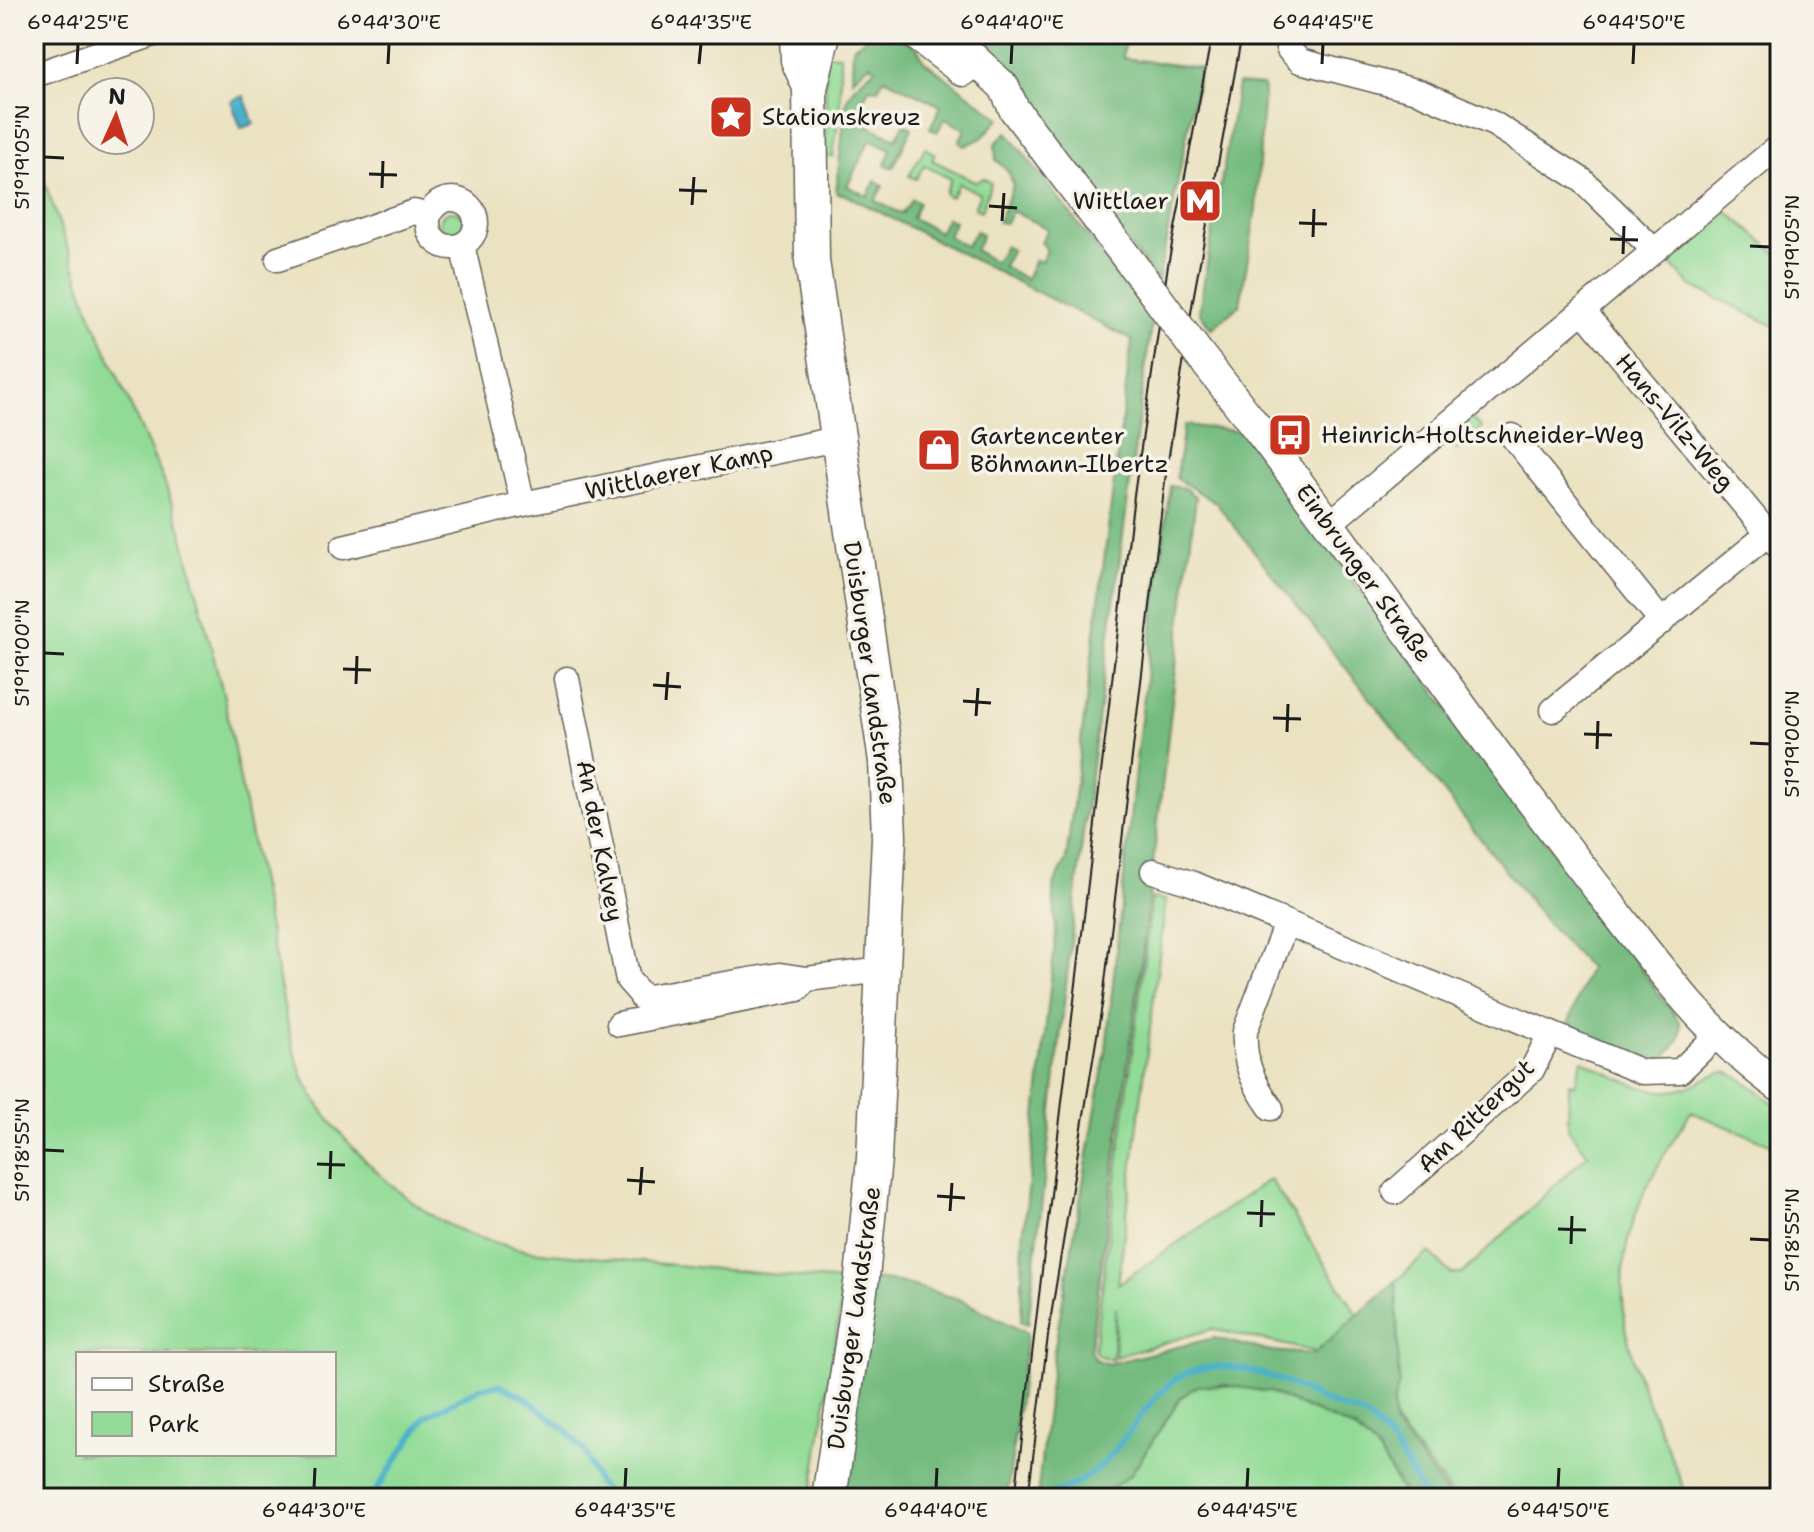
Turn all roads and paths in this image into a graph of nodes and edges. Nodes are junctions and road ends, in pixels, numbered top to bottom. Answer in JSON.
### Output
{"nodes":[{"id":1,"x":154,"y":34,"type":"edge"},
{"id":2,"x":797,"y":34,"type":"edge"},
{"id":3,"x":823,"y":34,"type":"edge"},
{"id":4,"x":915,"y":34,"type":"edge"},
{"id":5,"x":948,"y":34,"type":"edge"},
{"id":6,"x":1284,"y":34,"type":"edge"},
{"id":7,"x":38,"y":74,"type":"dead end"},
{"id":8,"x":810,"y":88,"type":"junction"},
{"id":9,"x":1014,"y":109,"type":"junction"},
{"id":10,"x":1780,"y":145,"type":"edge"},
{"id":11,"x":429,"y":216,"type":"junction"},
{"id":12,"x":462,"y":245,"type":"junction"},
{"id":13,"x":1654,"y":250,"type":"junction"},
{"id":14,"x":278,"y":259,"type":"dead end"},
{"id":15,"x":1583,"y":311,"type":"junction"},
{"id":16,"x":1512,"y":436,"type":"dead end"},
{"id":17,"x":836,"y":439,"type":"junction"},
{"id":18,"x":523,"y":504,"type":"junction"},
{"id":19,"x":1329,"y":524,"type":"junction"},
{"id":20,"x":1774,"y":541,"type":"edge"},
{"id":21,"x":343,"y":547,"type":"dead end"},
{"id":22,"x":1662,"y":622,"type":"junction"},
{"id":23,"x":567,"y":679,"type":"dead end"},
{"id":24,"x":1553,"y":710,"type":"dead end"},
{"id":25,"x":1153,"y":871,"type":"dead end"},
{"id":26,"x":1286,"y":923,"type":"junction"},
{"id":27,"x":884,"y":970,"type":"junction"},
{"id":28,"x":806,"y":979,"type":"junction"},
{"id":29,"x":642,"y":998,"type":"junction"},
{"id":30,"x":660,"y":1016,"type":"junction"},
{"id":31,"x":619,"y":1024,"type":"dead end"},
{"id":32,"x":1550,"y":1034,"type":"junction"},
{"id":33,"x":1717,"y":1035,"type":"junction"},
{"id":34,"x":1780,"y":1087,"type":"edge"},
{"id":35,"x":1271,"y":1108,"type":"dead end"},
{"id":36,"x":1395,"y":1192,"type":"dead end"},
{"id":37,"x":829,"y":1498,"type":"edge"}],
"edges":[{"from":1,"to":7,"type":"street"},
{"from":2,"to":8,"type":"main road","name":"Duisburger Landstraße"},
{"from":3,"to":8,"type":"main road","name":"Duisburger Landstraße"},
{"from":4,"to":9,"type":"street","name":"Einbrunger Straße"},
{"from":5,"to":9,"type":"street","name":"Einbrunger Straße"},
{"from":6,"to":13,"type":"street"},
{"from":8,"to":17,"type":"main road","name":"Duisburger Landstraße"},
{"from":9,"to":19,"type":"street","name":"Einbrunger Straße","bridge":true},
{"from":10,"to":13,"type":"street"},
{"from":11,"to":12,"type":"street"},
{"from":11,"to":12,"type":"street"},
{"from":11,"to":14,"type":"street"},
{"from":12,"to":18,"type":"street"},
{"from":13,"to":15,"type":"street"},
{"from":15,"to":19,"type":"street"},
{"from":15,"to":20,"type":"street","name":"Hans-Vilz-Weg"},
{"from":16,"to":22,"type":"street"},
{"from":17,"to":18,"type":"street","name":"Wittlaerer Kamp"},
{"from":17,"to":27,"type":"main road","name":"Duisburger Landstraße"},
{"from":18,"to":21,"type":"street","name":"Wittlaerer Kamp"},
{"from":19,"to":33,"type":"street","name":"Einbrunger Straße"},
{"from":20,"to":22,"type":"street","name":"Hans-Vilz-Weg"},
{"from":22,"to":24,"type":"street","name":"Hans-Vilz-Weg"},
{"from":23,"to":29,"type":"street","name":"An der Kalvey"},
{"from":25,"to":26,"type":"street"},
{"from":26,"to":32,"type":"street"},
{"from":26,"to":35,"type":"street"},
{"from":27,"to":28,"type":"street"},
{"from":27,"to":37,"type":"main road","name":"Duisburger Landstraße"},
{"from":28,"to":29,"type":"street"},
{"from":28,"to":30,"type":"street"},
{"from":29,"to":30,"type":"street","name":"An der Kalvey"},
{"from":30,"to":31,"type":"street"},
{"from":32,"to":33,"type":"street"},
{"from":32,"to":36,"type":"street","name":"Am Rittergut"},
{"from":33,"to":34,"type":"street","name":"Einbrunger Straße"}]}
